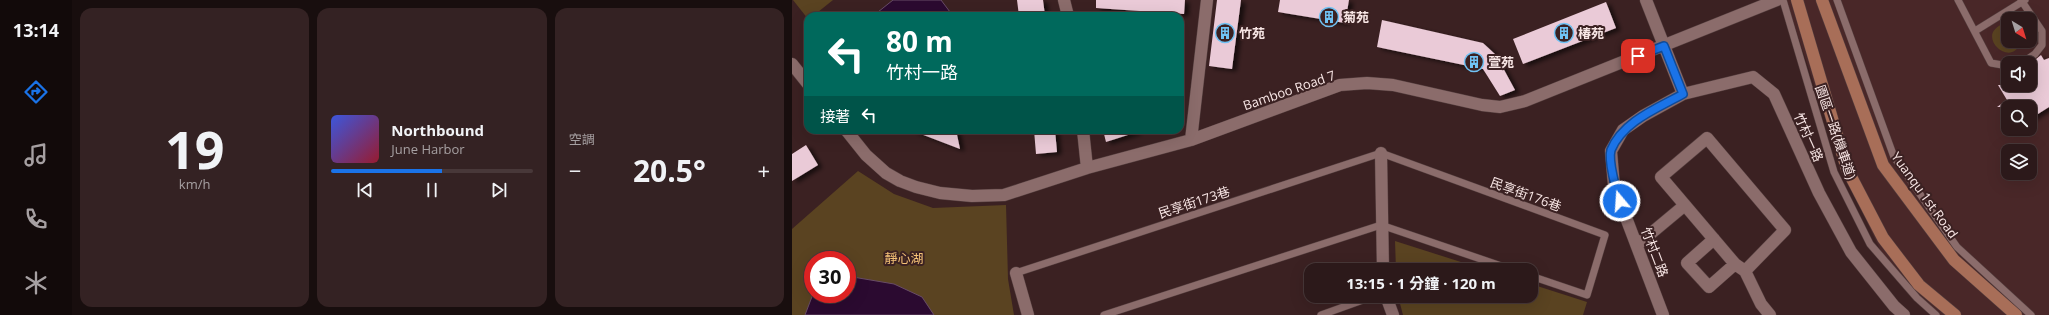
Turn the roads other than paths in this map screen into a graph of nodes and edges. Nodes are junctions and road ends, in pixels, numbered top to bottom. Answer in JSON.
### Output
{"nodes":[{"id":1,"x":1064,"y":0,"type":"edge"},
{"id":2,"x":1207,"y":0,"type":"edge"},
{"id":3,"x":1646,"y":0,"type":"edge"},
{"id":4,"x":1777,"y":0,"type":"edge"},
{"id":5,"x":1783,"y":0,"type":"edge"},
{"id":6,"x":1798,"y":0,"type":"edge"},
{"id":7,"x":1822,"y":0,"type":"edge"},
{"id":8,"x":1837,"y":0,"type":"edge"},
{"id":9,"x":1958,"y":0,"type":"edge"},
{"id":10,"x":2023,"y":1,"type":"edge"},
{"id":11,"x":1067,"y":12,"type":"edge"},
{"id":12,"x":1975,"y":31,"type":"junction"},
{"id":13,"x":1664,"y":46,"type":"junction"},
{"id":14,"x":2032,"y":56,"type":"edge"},
{"id":15,"x":792,"y":64,"type":"edge"},
{"id":16,"x":2001,"y":65,"type":"edge"},
{"id":17,"x":804,"y":79,"type":"edge"},
{"id":18,"x":1683,"y":94,"type":"junction"},
{"id":19,"x":849,"y":134,"type":"edge"},
{"id":20,"x":1083,"y":134,"type":"edge"},
{"id":21,"x":1191,"y":140,"type":"junction"},
{"id":22,"x":1381,"y":153,"type":"junction"},
{"id":23,"x":1087,"y":168,"type":"junction"},
{"id":24,"x":1686,"y":205,"type":"junction"},
{"id":25,"x":1381,"y":226,"type":"junction"},
{"id":26,"x":1714,"y":239,"type":"junction"},
{"id":27,"x":1637,"y":245,"type":"junction"},
{"id":28,"x":1383,"y":263,"type":"edge"},
{"id":29,"x":1492,"y":263,"type":"edge"},
{"id":30,"x":1735,"y":264,"type":"junction"},
{"id":31,"x":1745,"y":271,"type":"junction"},
{"id":32,"x":1016,"y":273,"type":"joint"},
{"id":33,"x":1538,"y":278,"type":"edge"},
{"id":34,"x":1354,"y":303,"type":"edge"},
{"id":35,"x":1389,"y":303,"type":"edge"},
{"id":36,"x":1028,"y":315,"type":"edge"},
{"id":37,"x":1104,"y":315,"type":"edge"},
{"id":38,"x":1321,"y":315,"type":"edge"},
{"id":39,"x":1393,"y":315,"type":"edge"},
{"id":40,"x":1663,"y":315,"type":"edge"},
{"id":41,"x":1770,"y":315,"type":"edge"},
{"id":42,"x":1904,"y":315,"type":"edge"},
{"id":43,"x":1936,"y":315,"type":"edge"},
{"id":44,"x":1956,"y":315,"type":"edge"},
{"id":45,"x":2016,"y":315,"type":"edge"},
{"id":46,"x":2031,"y":315,"type":"edge"}],
"edges":[{"from":1,"to":11,"type":"street"},
{"from":2,"to":21,"type":"street"},
{"from":3,"to":13,"type":"street"},
{"from":4,"to":13,"type":"street","name":"Bamboo Road 7"},
{"from":5,"to":43,"type":"lane","name":"園區一路(機車道)"},
{"from":6,"to":44,"type":"street"},
{"from":7,"to":45,"type":"street","name":"Yuanqu 1st Road"},
{"from":8,"to":46,"type":"lane","name":"Yuanqu 1st Road"},
{"from":9,"to":12,"type":"lane"},
{"from":10,"to":12,"type":"lane"},
{"from":10,"to":14,"type":"lane"},
{"from":12,"to":16,"type":"lane"},
{"from":13,"to":18,"type":"street"},
{"from":13,"to":21,"type":"street","name":"Bamboo Road 7"},
{"from":15,"to":17,"type":"street"},
{"from":18,"to":27,"type":"street","name":"竹村二路"},
{"from":18,"to":42,"type":"street","name":"竹村一路"},
{"from":19,"to":23,"type":"street","name":"Bamboo Road 7"},
{"from":20,"to":23,"type":"street"},
{"from":21,"to":23,"type":"street","name":"Bamboo Road 7"},
{"from":22,"to":25,"type":"street"},
{"from":22,"to":32,"type":"lane","name":"民享街173巷"},
{"from":22,"to":33,"type":"lane","name":"民享街176巷"},
{"from":24,"to":26,"type":"street"},
{"from":24,"to":27,"type":"street"},
{"from":24,"to":31,"type":"street"},
{"from":25,"to":28,"type":"street"},
{"from":25,"to":29,"type":"lane"},
{"from":25,"to":37,"type":"lane"},
{"from":26,"to":30,"type":"street"},
{"from":26,"to":30,"type":"street"},
{"from":27,"to":40,"type":"street","name":"竹村二路"},
{"from":30,"to":31,"type":"street"},
{"from":31,"to":41,"type":"street"},
{"from":32,"to":36,"type":"street"},
{"from":34,"to":38,"type":"lane"},
{"from":35,"to":39,"type":"street"}]}
